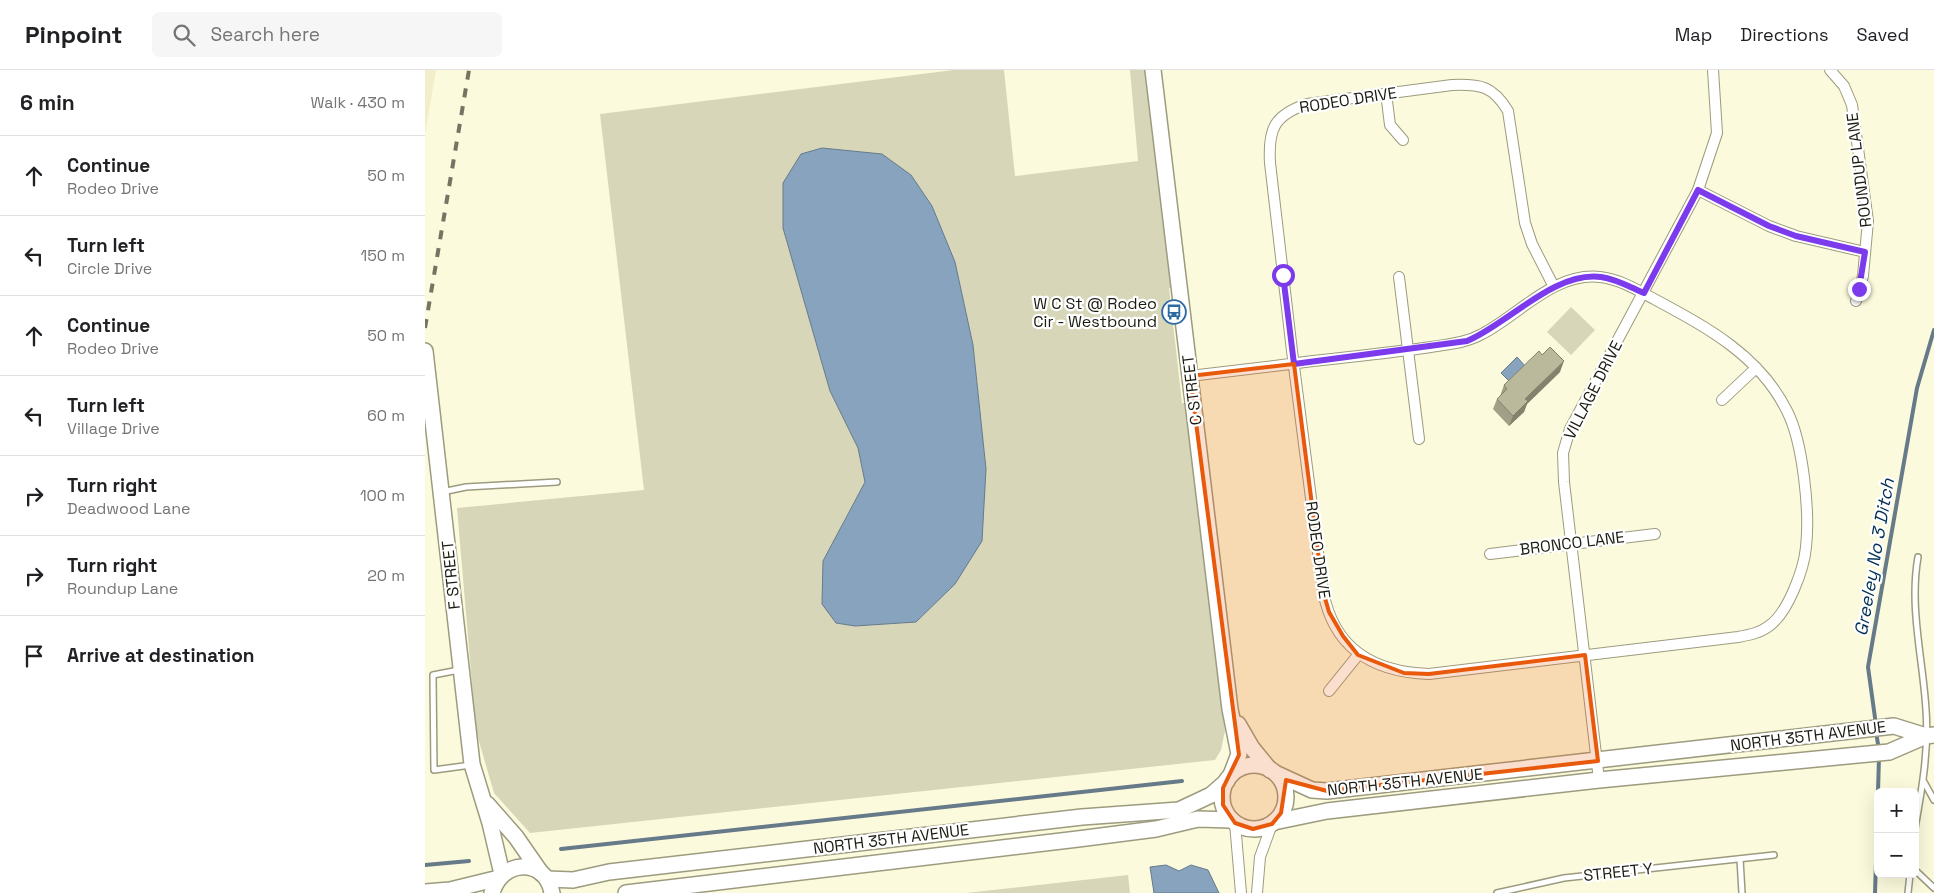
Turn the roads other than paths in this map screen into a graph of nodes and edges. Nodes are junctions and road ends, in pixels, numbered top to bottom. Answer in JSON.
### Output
{"nodes":[{"id":1,"x":1153,"y":70,"type":"edge"},
{"id":2,"x":1713,"y":70,"type":"edge"},
{"id":3,"x":1831,"y":71,"type":"edge"},
{"id":4,"x":1386,"y":93,"type":"junction"},
{"id":5,"x":1403,"y":140,"type":"dead end"},
{"id":6,"x":1698,"y":190,"type":"junction"},
{"id":7,"x":1865,"y":252,"type":"junction"},
{"id":8,"x":1399,"y":277,"type":"dead end"},
{"id":9,"x":1554,"y":287,"type":"junction"},
{"id":10,"x":1644,"y":293,"type":"junction"},
{"id":11,"x":1856,"y":301,"type":"dead end"},
{"id":12,"x":1409,"y":350,"type":"junction"},
{"id":13,"x":425,"y":351,"type":"edge"},
{"id":14,"x":1294,"y":364,"type":"junction"},
{"id":15,"x":1756,"y":368,"type":"junction"},
{"id":16,"x":1190,"y":376,"type":"junction"},
{"id":17,"x":1722,"y":400,"type":"dead end"},
{"id":18,"x":1419,"y":439,"type":"dead end"},
{"id":19,"x":557,"y":482,"type":"dead end"},
{"id":20,"x":442,"y":492,"type":"junction"},
{"id":21,"x":1655,"y":534,"type":"dead end"},
{"id":22,"x":1572,"y":542,"type":"junction"},
{"id":23,"x":1490,"y":554,"type":"dead end"},
{"id":24,"x":1918,"y":557,"type":"dead end"},
{"id":25,"x":1358,"y":655,"type":"junction"},
{"id":26,"x":1585,"y":655,"type":"junction"},
{"id":27,"x":462,"y":670,"type":"junction"},
{"id":28,"x":1329,"y":691,"type":"dead end"},
{"id":29,"x":1230,"y":709,"type":"junction"},
{"id":30,"x":1930,"y":735,"type":"edge"},
{"id":31,"x":1598,"y":761,"type":"junction"},
{"id":32,"x":472,"y":764,"type":"junction"},
{"id":33,"x":1273,"y":771,"type":"junction"},
{"id":34,"x":1229,"y":778,"type":"junction"},
{"id":35,"x":1599,"y":780,"type":"junction"},
{"id":36,"x":1923,"y":782,"type":"junction"},
{"id":37,"x":481,"y":798,"type":"junction"},
{"id":38,"x":1934,"y":800,"type":"edge"},
{"id":39,"x":1919,"y":805,"type":"edge"},
{"id":40,"x":1233,"y":821,"type":"junction"},
{"id":41,"x":1273,"y":823,"type":"junction"},
{"id":42,"x":1774,"y":855,"type":"dead end"},
{"id":43,"x":1740,"y":859,"type":"junction"},
{"id":44,"x":1919,"y":874,"type":"edge"},
{"id":45,"x":500,"y":876,"type":"junction"},
{"id":46,"x":1910,"y":878,"type":"edge"},
{"id":47,"x":547,"y":882,"type":"edge"},
{"id":48,"x":1934,"y":888,"type":"edge"},
{"id":49,"x":425,"y":892,"type":"edge"},
{"id":50,"x":456,"y":892,"type":"edge"},
{"id":51,"x":492,"y":893,"type":"edge"},
{"id":52,"x":626,"y":893,"type":"edge"},
{"id":53,"x":1241,"y":893,"type":"edge"},
{"id":54,"x":1257,"y":893,"type":"edge"},
{"id":55,"x":1497,"y":893,"type":"edge"},
{"id":56,"x":1742,"y":893,"type":"edge"},
{"id":57,"x":1908,"y":893,"type":"edge"}],
"edges":[{"from":1,"to":16,"type":"street","name":"C STREET"},
{"from":2,"to":6,"type":"street","name":"VILLAGE DRIVE"},
{"from":3,"to":7,"type":"street","name":"ROUNDUP LANE"},
{"from":4,"to":5,"type":"street"},
{"from":4,"to":9,"type":"street","name":"RODEO DRIVE"},
{"from":4,"to":14,"type":"street","name":"RODEO DRIVE"},
{"from":6,"to":7,"type":"street"},
{"from":6,"to":10,"type":"street","name":"VILLAGE DRIVE"},
{"from":7,"to":11,"type":"street","name":"ROUNDUP LANE"},
{"from":8,"to":12,"type":"street"},
{"from":9,"to":10,"type":"street","name":"RODEO DRIVE"},
{"from":9,"to":12,"type":"street"},
{"from":10,"to":15,"type":"street","name":"RODEO DRIVE"},
{"from":10,"to":22,"type":"street","name":"VILLAGE DRIVE"},
{"from":12,"to":14,"type":"street"},
{"from":12,"to":18,"type":"street"},
{"from":13,"to":20,"type":"street","name":"F STREET"},
{"from":14,"to":16,"type":"street"},
{"from":14,"to":25,"type":"street","name":"RODEO DRIVE"},
{"from":15,"to":17,"type":"street"},
{"from":15,"to":26,"type":"street","name":"RODEO DRIVE"},
{"from":16,"to":29,"type":"street","name":"C STREET"},
{"from":19,"to":20,"type":"lane"},
{"from":20,"to":27,"type":"street","name":"F STREET"},
{"from":21,"to":22,"type":"street","name":"BRONCO LANE"},
{"from":22,"to":23,"type":"street","name":"BRONCO LANE"},
{"from":22,"to":26,"type":"street","name":"VILLAGE DRIVE"},
{"from":24,"to":30,"type":"lane"},
{"from":25,"to":26,"type":"street","name":"RODEO DRIVE"},
{"from":25,"to":28,"type":"street"},
{"from":26,"to":31,"type":"street","name":"VILLAGE DRIVE"},
{"from":27,"to":32,"type":"street","name":"F STREET"},
{"from":27,"to":32,"type":"lane"},
{"from":29,"to":33,"type":"street","name":"C STREET"},
{"from":29,"to":34,"type":"street","name":"C STREET"},
{"from":30,"to":31,"type":"street","name":"NORTH 35TH AVENUE"},
{"from":30,"to":35,"type":"street","name":"NORTH 35TH AVENUE"},
{"from":30,"to":36,"type":"lane"},
{"from":31,"to":33,"type":"street","name":"NORTH 35TH AVENUE"},
{"from":31,"to":35,"type":"street","name":"VILLAGE DRIVE"},
{"from":32,"to":37,"type":"street","name":"F STREET"},
{"from":33,"to":34,"type":"street"},
{"from":33,"to":41,"type":"street"},
{"from":34,"to":40,"type":"street"},
{"from":34,"to":47,"type":"street","name":"NORTH 35TH AVENUE"},
{"from":35,"to":41,"type":"street","name":"NORTH 35TH AVENUE"},
{"from":36,"to":38,"type":"lane"},
{"from":36,"to":39,"type":"lane"},
{"from":37,"to":45,"type":"street","name":"F STREET"},
{"from":37,"to":47,"type":"street","name":"F STREET"},
{"from":40,"to":41,"type":"street"},
{"from":40,"to":52,"type":"street","name":"NORTH 35TH AVENUE"},
{"from":40,"to":53,"type":"street"},
{"from":41,"to":54,"type":"street"},
{"from":42,"to":43,"type":"lane","name":"STREET Y"},
{"from":43,"to":55,"type":"lane","name":"STREET Y"},
{"from":43,"to":56,"type":"lane"},
{"from":44,"to":48,"type":"lane"},
{"from":45,"to":47,"type":"street","name":"NORTH 35TH AVENUE"},
{"from":45,"to":50,"type":"street"},
{"from":45,"to":51,"type":"street"},
{"from":46,"to":57,"type":"lane"},
{"from":49,"to":50,"type":"street"}]}
